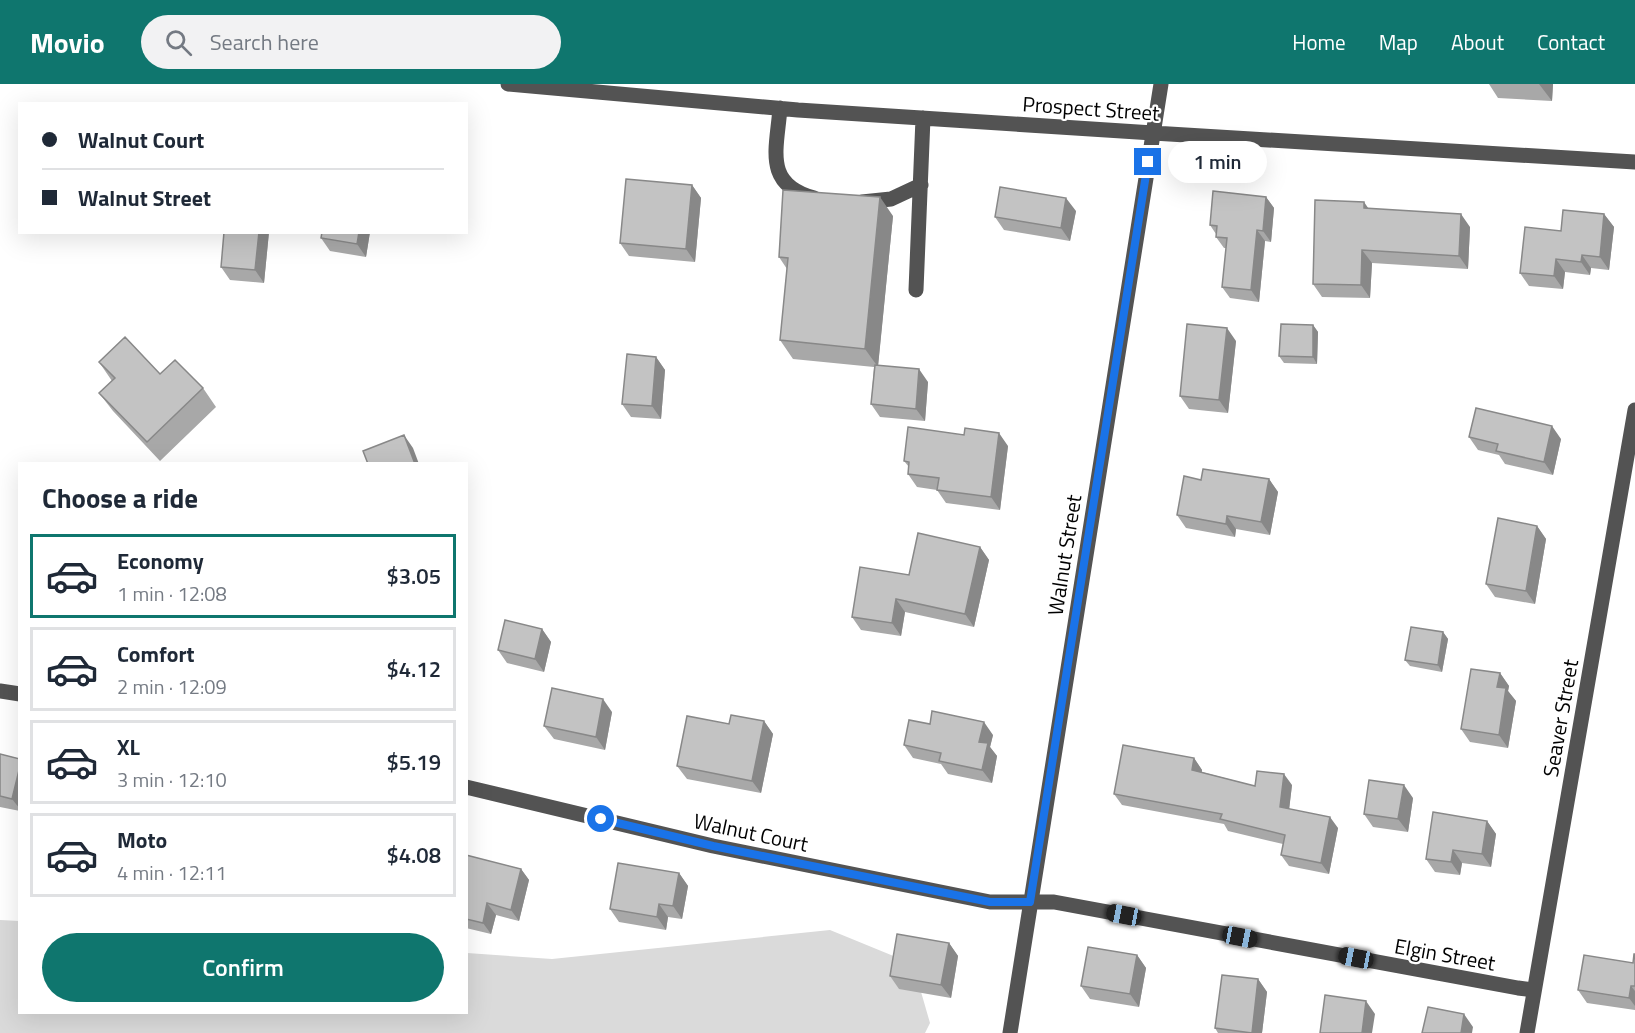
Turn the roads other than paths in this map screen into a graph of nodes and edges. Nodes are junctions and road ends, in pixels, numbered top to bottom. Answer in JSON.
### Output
{"nodes":[{"id":1,"x":508,"y":84,"type":"edge"},
{"id":2,"x":1161,"y":84,"type":"edge"},
{"id":3,"x":780,"y":108,"type":"junction"},
{"id":4,"x":923,"y":118,"type":"junction"},
{"id":5,"x":1153,"y":133,"type":"junction"},
{"id":6,"x":1635,"y":162,"type":"edge"},
{"id":7,"x":921,"y":185,"type":"junction"},
{"id":8,"x":916,"y":290,"type":"dead end"},
{"id":9,"x":1635,"y":410,"type":"edge"},
{"id":10,"x":0,"y":691,"type":"edge"},
{"id":11,"x":18,"y":694,"type":"edge"},
{"id":12,"x":468,"y":787,"type":"edge"},
{"id":13,"x":1030,"y":902,"type":"junction"},
{"id":14,"x":1534,"y":990,"type":"junction"},
{"id":15,"x":1010,"y":1033,"type":"edge"},
{"id":16,"x":1527,"y":1033,"type":"edge"}],
"edges":[{"from":1,"to":3,"type":"street","name":"Prospect Street"},
{"from":2,"to":5,"type":"street","name":"Walnut Street"},
{"from":3,"to":4,"type":"street","name":"Prospect Street"},
{"from":3,"to":7,"type":"street"},
{"from":4,"to":5,"type":"street","name":"Prospect Street"},
{"from":4,"to":7,"type":"street"},
{"from":5,"to":6,"type":"street","name":"Prospect Street"},
{"from":5,"to":13,"type":"street","name":"Walnut Street"},
{"from":7,"to":8,"type":"street"},
{"from":9,"to":14,"type":"street","name":"Seaver Street"},
{"from":10,"to":11,"type":"street"},
{"from":12,"to":13,"type":"street","name":"Walnut Court"},
{"from":13,"to":14,"type":"street","name":"Elgin Street"},
{"from":13,"to":15,"type":"street","name":"Walnut Street"},
{"from":14,"to":16,"type":"street","name":"Seaver Street"}]}
